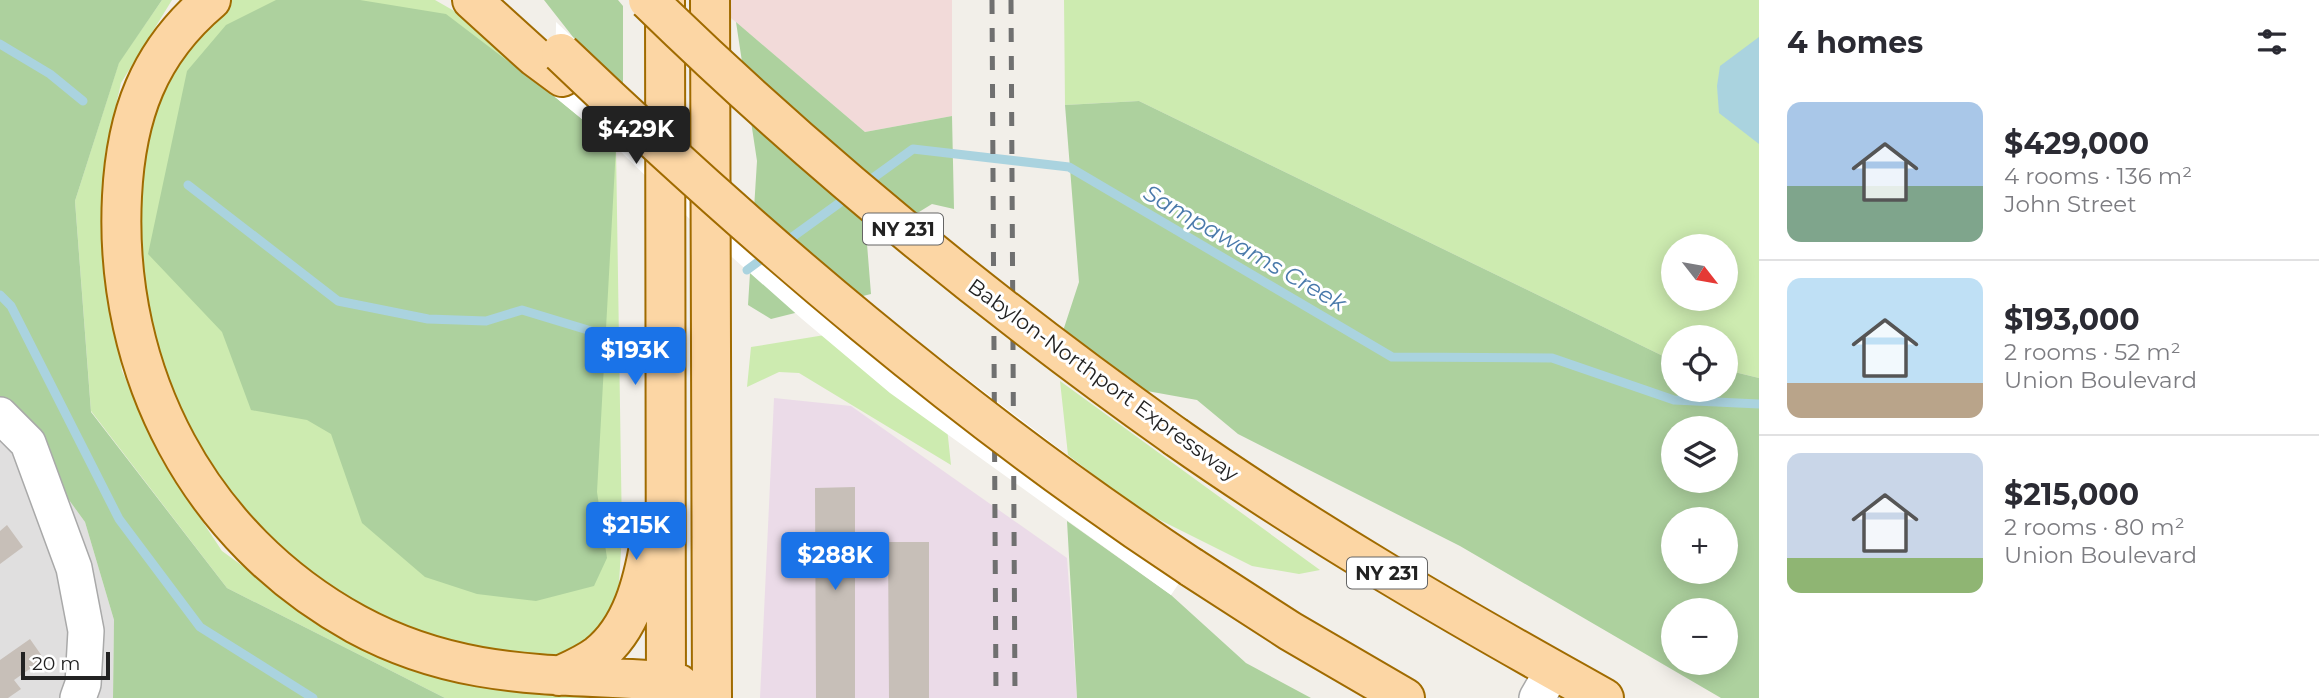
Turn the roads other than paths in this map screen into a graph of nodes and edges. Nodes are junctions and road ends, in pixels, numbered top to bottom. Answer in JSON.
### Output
{"nodes":[{"id":1,"x":211,"y":0,"type":"edge"},
{"id":2,"x":472,"y":0,"type":"edge"},
{"id":3,"x":511,"y":0,"type":"edge"},
{"id":4,"x":648,"y":0,"type":"edge"},
{"id":5,"x":665,"y":0,"type":"edge"},
{"id":6,"x":710,"y":0,"type":"edge"},
{"id":7,"x":562,"y":65,"type":"junction"},
{"id":8,"x":0,"y":415,"type":"edge"},
{"id":9,"x":664,"y":442,"type":"junction"},
{"id":10,"x":559,"y":676,"type":"junction"},
{"id":11,"x":1545,"y":684,"type":"edge"},
{"id":12,"x":675,"y":692,"type":"edge"},
{"id":13,"x":78,"y":698,"type":"edge"},
{"id":14,"x":712,"y":698,"type":"edge"},
{"id":15,"x":1405,"y":698,"type":"edge"},
{"id":16,"x":1604,"y":698,"type":"edge"}],
"edges":[{"from":1,"to":10,"type":"main road"},
{"from":2,"to":7,"type":"main road"},
{"from":3,"to":7,"type":"main road"},
{"from":4,"to":11,"type":"main road","name":"Babylon-Northport Expressway","number":"NY 231","bridge":true},
{"from":5,"to":9,"type":"main road"},
{"from":6,"to":14,"type":"main road"},
{"from":7,"to":15,"type":"main road","bridge":true},
{"from":8,"to":13,"type":"street"},
{"from":9,"to":10,"type":"main road"},
{"from":9,"to":12,"type":"main road"},
{"from":10,"to":12,"type":"main road"},
{"from":11,"to":16,"type":"main road","name":"Babylon-Northport Expressway","number":"NY 231"}]}
